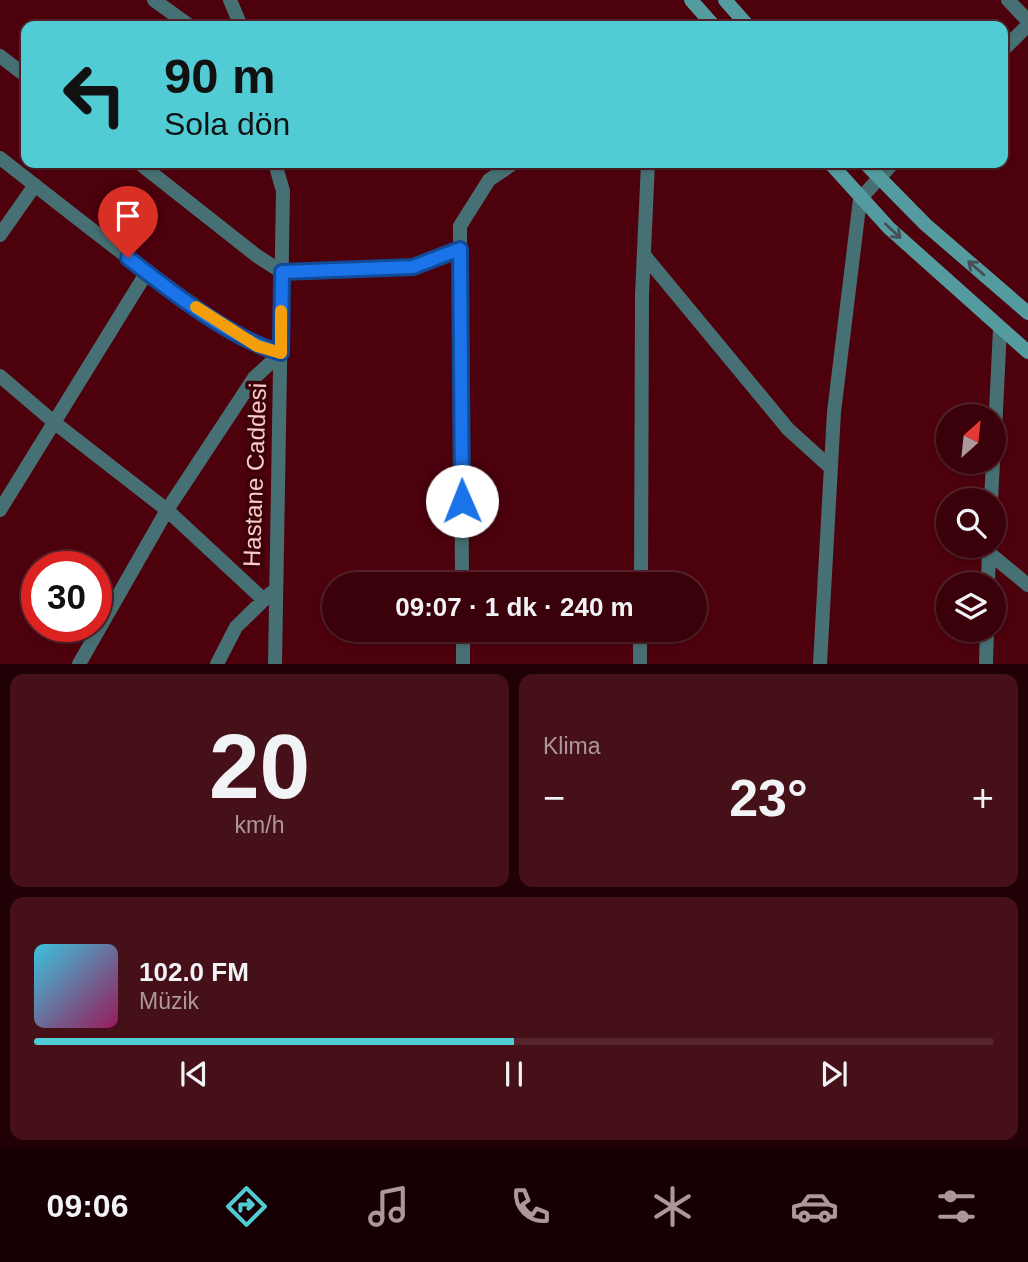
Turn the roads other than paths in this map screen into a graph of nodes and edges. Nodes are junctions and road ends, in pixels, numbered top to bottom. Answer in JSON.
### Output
{"nodes":[{"id":1,"x":155,"y":0,"type":"edge"},
{"id":2,"x":230,"y":0,"type":"edge"},
{"id":3,"x":691,"y":0,"type":"edge"},
{"id":4,"x":725,"y":0,"type":"edge"},
{"id":5,"x":1008,"y":0,"type":"edge"},
{"id":6,"x":183,"y":21,"type":"edge"},
{"id":7,"x":239,"y":21,"type":"edge"},
{"id":8,"x":710,"y":21,"type":"edge"},
{"id":9,"x":744,"y":21,"type":"edge"},
{"id":10,"x":1028,"y":23,"type":"edge"},
{"id":11,"x":1008,"y":45,"type":"edge"},
{"id":12,"x":0,"y":56,"type":"edge"},
{"id":13,"x":21,"y":72,"type":"edge"},
{"id":14,"x":0,"y":158,"type":"edge"},
{"id":15,"x":145,"y":168,"type":"edge"},
{"id":16,"x":276,"y":168,"type":"edge"},
{"id":17,"x":507,"y":168,"type":"edge"},
{"id":18,"x":648,"y":168,"type":"edge"},
{"id":19,"x":834,"y":168,"type":"edge"},
{"id":20,"x":870,"y":168,"type":"edge"},
{"id":21,"x":888,"y":168,"type":"edge"},
{"id":22,"x":879,"y":177,"type":"junction"},
{"id":23,"x":35,"y":185,"type":"junction"},
{"id":24,"x":860,"y":199,"type":"junction"},
{"id":25,"x":0,"y":235,"type":"edge"},
{"id":26,"x":460,"y":249,"type":"junction"},
{"id":27,"x":644,"y":255,"type":"junction"},
{"id":28,"x":147,"y":272,"type":"junction"},
{"id":29,"x":282,"y":272,"type":"junction"},
{"id":30,"x":1028,"y":313,"type":"edge"},
{"id":31,"x":1000,"y":329,"type":"junction"},
{"id":32,"x":1028,"y":352,"type":"edge"},
{"id":33,"x":281,"y":353,"type":"junction"},
{"id":34,"x":0,"y":376,"type":"edge"},
{"id":35,"x":996,"y":404,"type":"edge"},
{"id":36,"x":54,"y":423,"type":"junction"},
{"id":37,"x":831,"y":468,"type":"junction"},
{"id":38,"x":0,"y":510,"type":"edge"},
{"id":39,"x":167,"y":510,"type":"junction"},
{"id":40,"x":999,"y":558,"type":"edge"},
{"id":41,"x":463,"y":572,"type":"edge"},
{"id":42,"x":640,"y":572,"type":"edge"},
{"id":43,"x":1028,"y":584,"type":"edge"},
{"id":44,"x":270,"y":595,"type":"junction"},
{"id":45,"x":463,"y":642,"type":"edge"},
{"id":46,"x":640,"y":642,"type":"edge"},
{"id":47,"x":986,"y":642,"type":"edge"},
{"id":48,"x":79,"y":663,"type":"edge"},
{"id":49,"x":217,"y":663,"type":"edge"},
{"id":50,"x":275,"y":663,"type":"edge"},
{"id":51,"x":463,"y":663,"type":"edge"},
{"id":52,"x":640,"y":663,"type":"edge"},
{"id":53,"x":820,"y":663,"type":"edge"},
{"id":54,"x":986,"y":663,"type":"edge"}],
"edges":[{"from":1,"to":6,"type":"street"},
{"from":2,"to":7,"type":"street"},
{"from":3,"to":8,"type":"main road"},
{"from":4,"to":9,"type":"main road"},
{"from":5,"to":10,"type":"street"},
{"from":10,"to":11,"type":"street"},
{"from":12,"to":13,"type":"street"},
{"from":14,"to":23,"type":"street"},
{"from":15,"to":29,"type":"street"},
{"from":16,"to":29,"type":"street","name":"Hastane Caddesi"},
{"from":17,"to":26,"type":"street"},
{"from":18,"to":27,"type":"street"},
{"from":19,"to":24,"type":"main road"},
{"from":20,"to":22,"type":"main road"},
{"from":21,"to":22,"type":"street"},
{"from":22,"to":24,"type":"street"},
{"from":30,"to":22,"type":"main road","one_way":true},
{"from":23,"to":25,"type":"street"},
{"from":23,"to":28,"type":"street"},
{"from":24,"to":31,"type":"main road","one_way":true},
{"from":24,"to":37,"type":"street"},
{"from":26,"to":29,"type":"street"},
{"from":26,"to":41,"type":"street"},
{"from":27,"to":37,"type":"street"},
{"from":27,"to":42,"type":"street"},
{"from":28,"to":33,"type":"street"},
{"from":28,"to":36,"type":"street"},
{"from":29,"to":33,"type":"street","name":"Hastane Caddesi"},
{"from":31,"to":32,"type":"main road"},
{"from":31,"to":35,"type":"street"},
{"from":33,"to":39,"type":"street"},
{"from":33,"to":44,"type":"street","name":"Hastane Caddesi"},
{"from":34,"to":36,"type":"street"},
{"from":36,"to":38,"type":"street"},
{"from":36,"to":39,"type":"street"},
{"from":37,"to":53,"type":"street"},
{"from":39,"to":44,"type":"street"},
{"from":39,"to":48,"type":"street"},
{"from":40,"to":43,"type":"street"},
{"from":44,"to":49,"type":"street"},
{"from":44,"to":50,"type":"street","name":"Hastane Caddesi"},
{"from":45,"to":51,"type":"street"},
{"from":46,"to":52,"type":"street"},
{"from":47,"to":54,"type":"street"}]}
